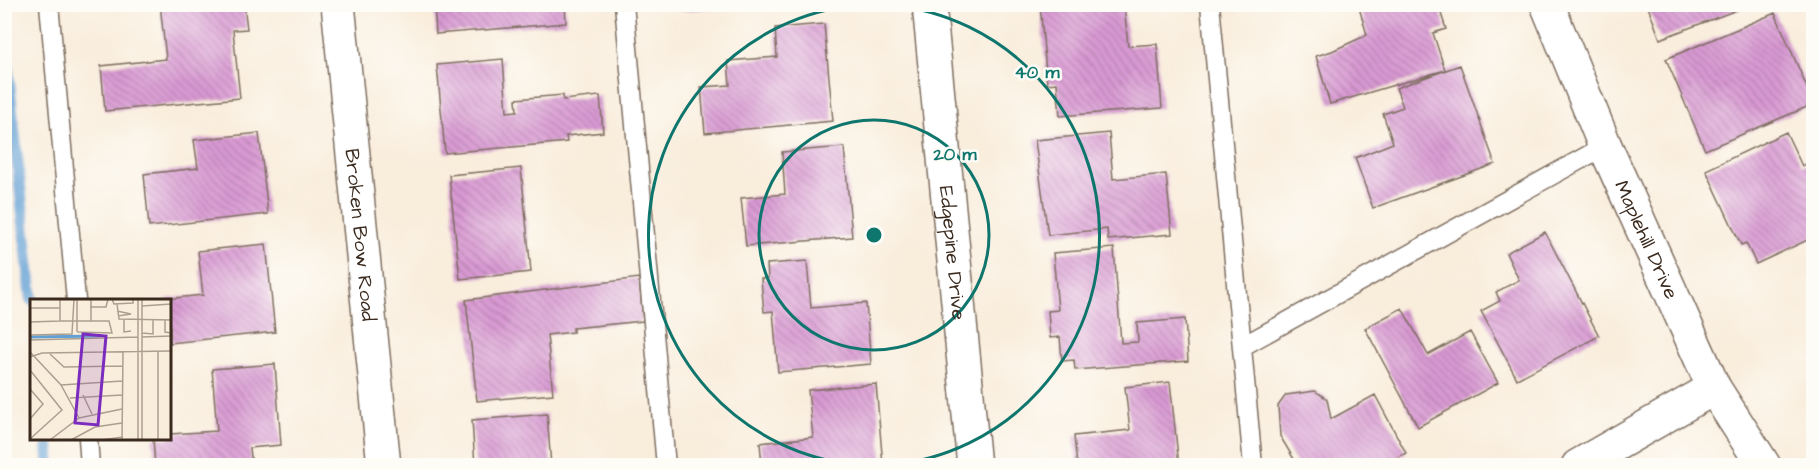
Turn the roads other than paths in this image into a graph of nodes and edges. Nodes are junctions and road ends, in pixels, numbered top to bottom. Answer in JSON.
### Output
{"nodes":[{"id":1,"x":49,"y":4,"type":"edge"},
{"id":2,"x":338,"y":4,"type":"edge"},
{"id":3,"x":624,"y":4,"type":"edge"},
{"id":4,"x":929,"y":4,"type":"edge"},
{"id":5,"x":1210,"y":4,"type":"edge"},
{"id":6,"x":1547,"y":4,"type":"edge"},
{"id":7,"x":1605,"y":146,"type":"junction"},
{"id":8,"x":76,"y":299,"type":"edge"},
{"id":9,"x":1243,"y":346,"type":"junction"},
{"id":10,"x":1714,"y":388,"type":"junction"},
{"id":11,"x":88,"y":440,"type":"edge"},
{"id":12,"x":90,"y":465,"type":"edge"},
{"id":13,"x":384,"y":465,"type":"edge"},
{"id":14,"x":666,"y":465,"type":"edge"},
{"id":15,"x":974,"y":465,"type":"edge"},
{"id":16,"x":1253,"y":465,"type":"edge"},
{"id":17,"x":1578,"y":465,"type":"edge"},
{"id":18,"x":1764,"y":465,"type":"edge"}],
"edges":[{"from":1,"to":8,"type":"lane"},
{"from":2,"to":13,"type":"street","name":"Broken Bow Road"},
{"from":3,"to":14,"type":"lane"},
{"from":4,"to":15,"type":"street","name":"Edgepine Drive"},
{"from":5,"to":9,"type":"lane"},
{"from":6,"to":7,"type":"street","name":"Maplehill Drive"},
{"from":7,"to":9,"type":"lane"},
{"from":7,"to":10,"type":"street","name":"Maplehill Drive"},
{"from":9,"to":16,"type":"lane"},
{"from":10,"to":17,"type":"street"},
{"from":10,"to":18,"type":"street","name":"Maplehill Drive"},
{"from":11,"to":12,"type":"lane"}]}
